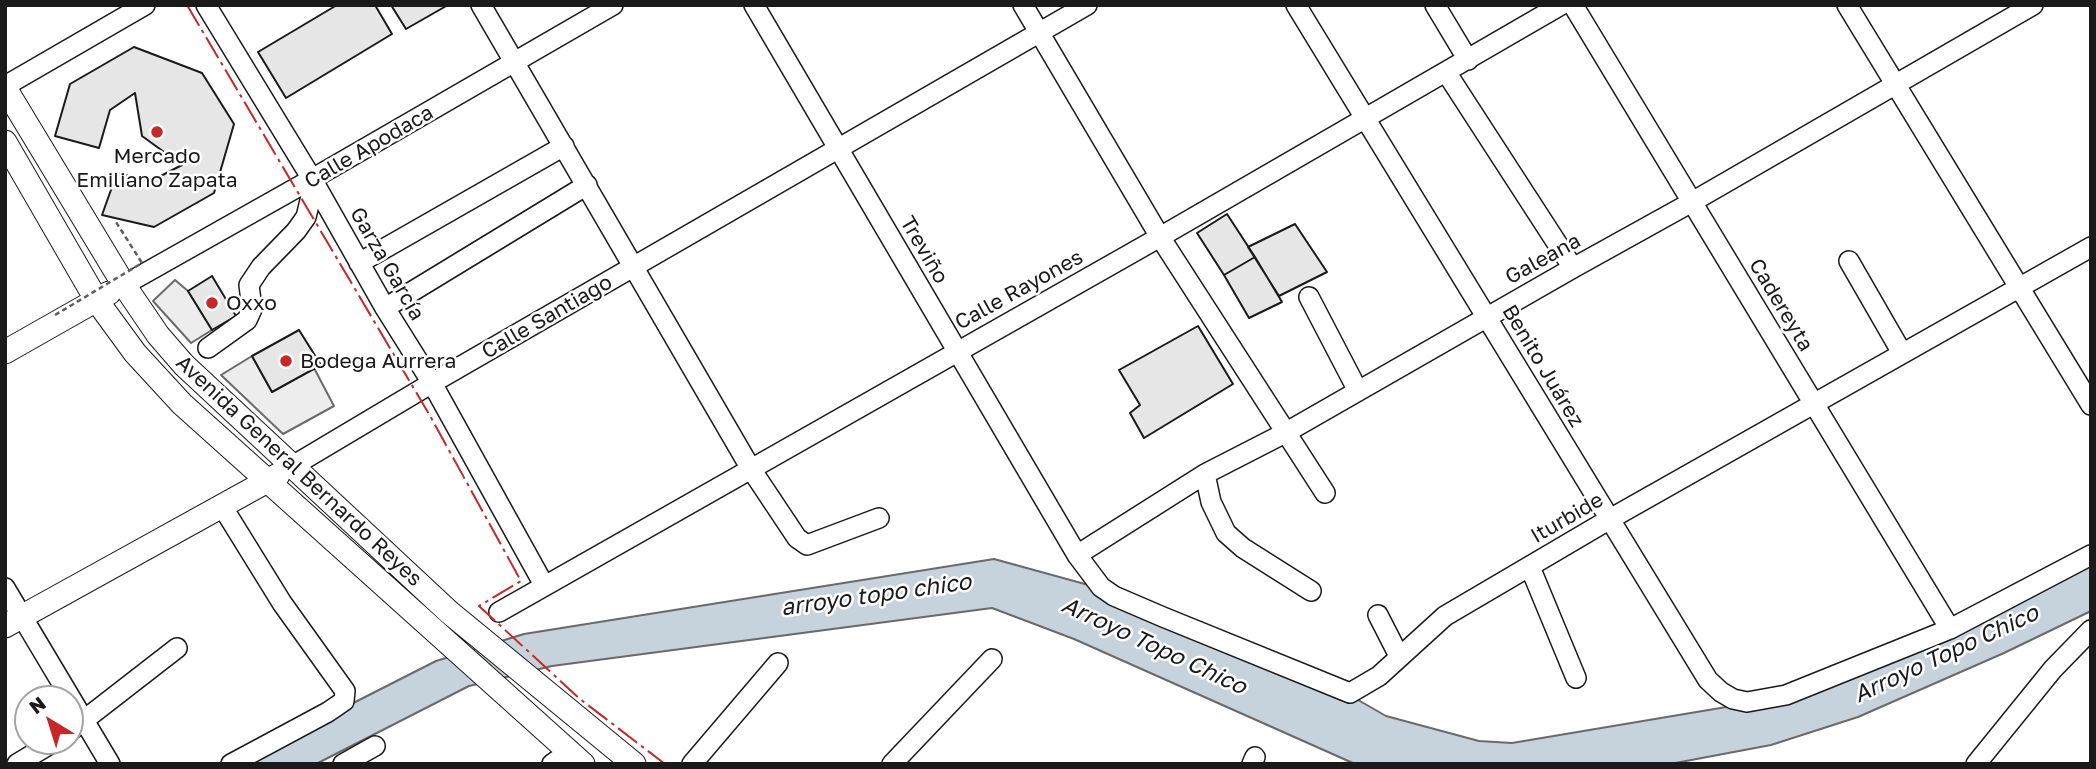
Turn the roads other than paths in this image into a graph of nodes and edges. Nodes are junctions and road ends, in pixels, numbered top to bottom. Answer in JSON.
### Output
{"nodes":[{"id":1,"x":145,"y":5,"type":"edge"},
{"id":2,"x":206,"y":5,"type":"edge"},
{"id":3,"x":481,"y":5,"type":"edge"},
{"id":4,"x":613,"y":5,"type":"edge"},
{"id":5,"x":754,"y":5,"type":"edge"},
{"id":6,"x":1023,"y":5,"type":"edge"},
{"id":7,"x":1087,"y":5,"type":"edge"},
{"id":8,"x":1296,"y":5,"type":"edge"},
{"id":9,"x":1435,"y":5,"type":"edge"},
{"id":10,"x":1561,"y":5,"type":"edge"},
{"id":11,"x":1573,"y":5,"type":"edge"},
{"id":12,"x":1847,"y":5,"type":"edge"},
{"id":13,"x":2033,"y":5,"type":"edge"},
{"id":14,"x":1040,"y":34,"type":"junction"},
{"id":15,"x":1468,"y":60,"type":"junction"},
{"id":16,"x":516,"y":63,"type":"junction"},
{"id":17,"x":1446,"y":72,"type":"junction"},
{"id":18,"x":1896,"y":84,"type":"junction"},
{"id":19,"x":5,"y":87,"type":"edge"},
{"id":20,"x":1365,"y":117,"type":"junction"},
{"id":21,"x":5,"y":142,"type":"edge"},
{"id":22,"x":564,"y":146,"type":"junction"},
{"id":23,"x":838,"y":148,"type":"junction"},
{"id":24,"x":313,"y":181,"type":"junction"},
{"id":25,"x":587,"y":185,"type":"junction"},
{"id":26,"x":1692,"y":202,"type":"junction"},
{"id":27,"x":1160,"y":237,"type":"junction"},
{"id":28,"x":2091,"y":247,"type":"edge"},
{"id":29,"x":1849,"y":261,"type":"dead end"},
{"id":30,"x":359,"y":263,"type":"junction"},
{"id":31,"x":634,"y":267,"type":"junction"},
{"id":32,"x":1573,"y":268,"type":"junction"},
{"id":33,"x":124,"y":285,"type":"junction"},
{"id":34,"x":2021,"y":286,"type":"junction"},
{"id":35,"x":1309,"y":297,"type":"dead end"},
{"id":36,"x":97,"y":301,"type":"junction"},
{"id":37,"x":385,"y":308,"type":"junction"},
{"id":38,"x":1487,"y":317,"type":"junction"},
{"id":39,"x":208,"y":348,"type":"dead end"},
{"id":40,"x":957,"y":351,"type":"junction"},
{"id":41,"x":5,"y":352,"type":"edge"},
{"id":42,"x":1902,"y":353,"type":"junction"},
{"id":43,"x":432,"y":383,"type":"junction"},
{"id":44,"x":1358,"y":391,"type":"junction"},
{"id":45,"x":1814,"y":404,"type":"junction"},
{"id":46,"x":2091,"y":405,"type":"edge"},
{"id":47,"x":1285,"y":433,"type":"junction"},
{"id":48,"x":291,"y":467,"type":"junction"},
{"id":49,"x":751,"y":469,"type":"junction"},
{"id":50,"x":1205,"y":474,"type":"junction"},
{"id":51,"x":268,"y":481,"type":"junction"},
{"id":52,"x":1325,"y":493,"type":"dead end"},
{"id":53,"x":222,"y":506,"type":"junction"},
{"id":54,"x":879,"y":518,"type":"dead end"},
{"id":55,"x":1610,"y":519,"type":"junction"},
{"id":56,"x":1077,"y":555,"type":"junction"},
{"id":57,"x":2091,"y":555,"type":"edge"},
{"id":58,"x":1530,"y":567,"type":"junction"},
{"id":59,"x":544,"y":585,"type":"junction"},
{"id":60,"x":5,"y":588,"type":"edge"},
{"id":61,"x":1311,"y":591,"type":"dead end"},
{"id":62,"x":499,"y":612,"type":"dead end"},
{"id":63,"x":1378,"y":615,"type":"dead end"},
{"id":64,"x":14,"y":621,"type":"edge"},
{"id":65,"x":1950,"y":629,"type":"junction"},
{"id":66,"x":2090,"y":631,"type":"edge"},
{"id":67,"x":177,"y":649,"type":"dead end"},
{"id":68,"x":1399,"y":656,"type":"junction"},
{"id":69,"x":992,"y":659,"type":"dead end"},
{"id":70,"x":778,"y":663,"type":"dead end"},
{"id":71,"x":1576,"y":678,"type":"dead end"},
{"id":72,"x":52,"y":685,"type":"edge"},
{"id":73,"x":84,"y":721,"type":"edge"},
{"id":74,"x":84,"y":734,"type":"edge"},
{"id":75,"x":375,"y":746,"type":"dead end"},
{"id":76,"x":568,"y":760,"type":"edge"},
{"id":77,"x":110,"y":764,"type":"edge"},
{"id":78,"x":230,"y":764,"type":"edge"},
{"id":79,"x":343,"y":764,"type":"edge"},
{"id":80,"x":634,"y":764,"type":"edge"},
{"id":81,"x":692,"y":764,"type":"edge"},
{"id":82,"x":892,"y":764,"type":"edge"},
{"id":83,"x":1976,"y":764,"type":"edge"}],
"edges":[{"from":1,"to":19,"type":"street"},
{"from":2,"to":24,"type":"street","name":"Garza García"},
{"from":3,"to":16,"type":"street"},
{"from":4,"to":16,"type":"street","name":"Calle Apodaca"},
{"from":5,"to":23,"type":"street","name":"Treviño"},
{"from":6,"to":14,"type":"street"},
{"from":7,"to":14,"type":"street","name":"Calle Santiago"},
{"from":8,"to":20,"type":"street","name":"Benito Juárez"},
{"from":9,"to":15,"type":"street"},
{"from":10,"to":15,"type":"street","name":"Calle Rayones"},
{"from":11,"to":26,"type":"street","name":"Cadereyta"},
{"from":12,"to":18,"type":"street"},
{"from":13,"to":18,"type":"street","name":"Galeana"},
{"from":14,"to":23,"type":"street","name":"Calle Santiago"},
{"from":14,"to":27,"type":"street"},
{"from":15,"to":17,"type":"street","name":"Calle Rayones"},
{"from":16,"to":22,"type":"street"},
{"from":16,"to":24,"type":"street","name":"Calle Apodaca"},
{"from":17,"to":20,"type":"street","name":"Calle Rayones"},
{"from":17,"to":32,"type":"street"},
{"from":18,"to":26,"type":"street","name":"Galeana"},
{"from":18,"to":34,"type":"street"},
{"from":19,"to":33,"type":"main road","name":"Avenida General Bernardo Reyes"},
{"from":20,"to":27,"type":"street","name":"Calle Rayones"},
{"from":20,"to":38,"type":"street","name":"Benito Juárez"},
{"from":21,"to":36,"type":"main road","name":"Avenida General Bernardo Reyes"},
{"from":22,"to":25,"type":"street"},
{"from":22,"to":30,"type":"street"},
{"from":23,"to":31,"type":"street","name":"Calle Santiago"},
{"from":23,"to":40,"type":"street","name":"Treviño"},
{"from":24,"to":30,"type":"street","name":"Garza García"},
{"from":24,"to":33,"type":"street","name":"Calle Apodaca"},
{"from":24,"to":39,"type":"street"},
{"from":25,"to":31,"type":"street"},
{"from":25,"to":37,"type":"street"},
{"from":26,"to":32,"type":"street","name":"Galeana"},
{"from":26,"to":45,"type":"street","name":"Cadereyta"},
{"from":27,"to":40,"type":"street","name":"Calle Rayones"},
{"from":27,"to":47,"type":"street"},
{"from":28,"to":34,"type":"street","name":"Iturbide"},
{"from":29,"to":42,"type":"street"},
{"from":30,"to":37,"type":"street","name":"Garza García"},
{"from":31,"to":43,"type":"street","name":"Calle Santiago"},
{"from":31,"to":49,"type":"street"},
{"from":32,"to":38,"type":"street","name":"Galeana"},
{"from":33,"to":36,"type":"main road"},
{"from":33,"to":48,"type":"main road","name":"Avenida General Bernardo Reyes"},
{"from":34,"to":42,"type":"street","name":"Iturbide"},
{"from":34,"to":46,"type":"street"},
{"from":35,"to":44,"type":"street"},
{"from":36,"to":41,"type":"main road"},
{"from":36,"to":51,"type":"main road","name":"Avenida General Bernardo Reyes"},
{"from":37,"to":43,"type":"street","name":"Garza García"},
{"from":38,"to":44,"type":"street","name":"Galeana"},
{"from":38,"to":55,"type":"street","name":"Benito Juárez"},
{"from":40,"to":49,"type":"street","name":"Calle Rayones"},
{"from":40,"to":56,"type":"street","name":"Treviño"},
{"from":42,"to":45,"type":"street","name":"Iturbide"},
{"from":43,"to":48,"type":"street","name":"Calle Santiago"},
{"from":43,"to":59,"type":"street","name":"Garza García"},
{"from":44,"to":47,"type":"street","name":"Galeana"},
{"from":45,"to":55,"type":"street","name":"Iturbide"},
{"from":45,"to":65,"type":"street","name":"Cadereyta"},
{"from":47,"to":50,"type":"street","name":"Galeana"},
{"from":47,"to":52,"type":"street"},
{"from":48,"to":51,"type":"main road","name":"Calle Santiago"},
{"from":48,"to":80,"type":"main road","name":"Avenida General Bernardo Reyes"},
{"from":49,"to":54,"type":"street"},
{"from":49,"to":59,"type":"street","name":"Calle Rayones"},
{"from":50,"to":56,"type":"street","name":"Galeana"},
{"from":50,"to":61,"type":"street"},
{"from":51,"to":53,"type":"main road","name":"Calle Santiago"},
{"from":51,"to":76,"type":"main road","name":"Avenida General Bernardo Reyes"},
{"from":53,"to":64,"type":"main road","name":"Calle Santiago"},
{"from":53,"to":78,"type":"street"},
{"from":55,"to":58,"type":"street","name":"Iturbide"},
{"from":55,"to":65,"type":"street","name":"Benito Juárez"},
{"from":56,"to":68,"type":"street","name":"Iturbide"},
{"from":57,"to":65,"type":"street"},
{"from":58,"to":68,"type":"street","name":"Iturbide"},
{"from":58,"to":71,"type":"street"},
{"from":59,"to":62,"type":"street","name":"Calle Rayones"},
{"from":60,"to":64,"type":"street"},
{"from":63,"to":68,"type":"street"},
{"from":64,"to":72,"type":"street"},
{"from":66,"to":83,"type":"street"},
{"from":67,"to":73,"type":"street"},
{"from":69,"to":82,"type":"street"},
{"from":70,"to":81,"type":"street"},
{"from":74,"to":77,"type":"street"},
{"from":75,"to":79,"type":"street"}]}
